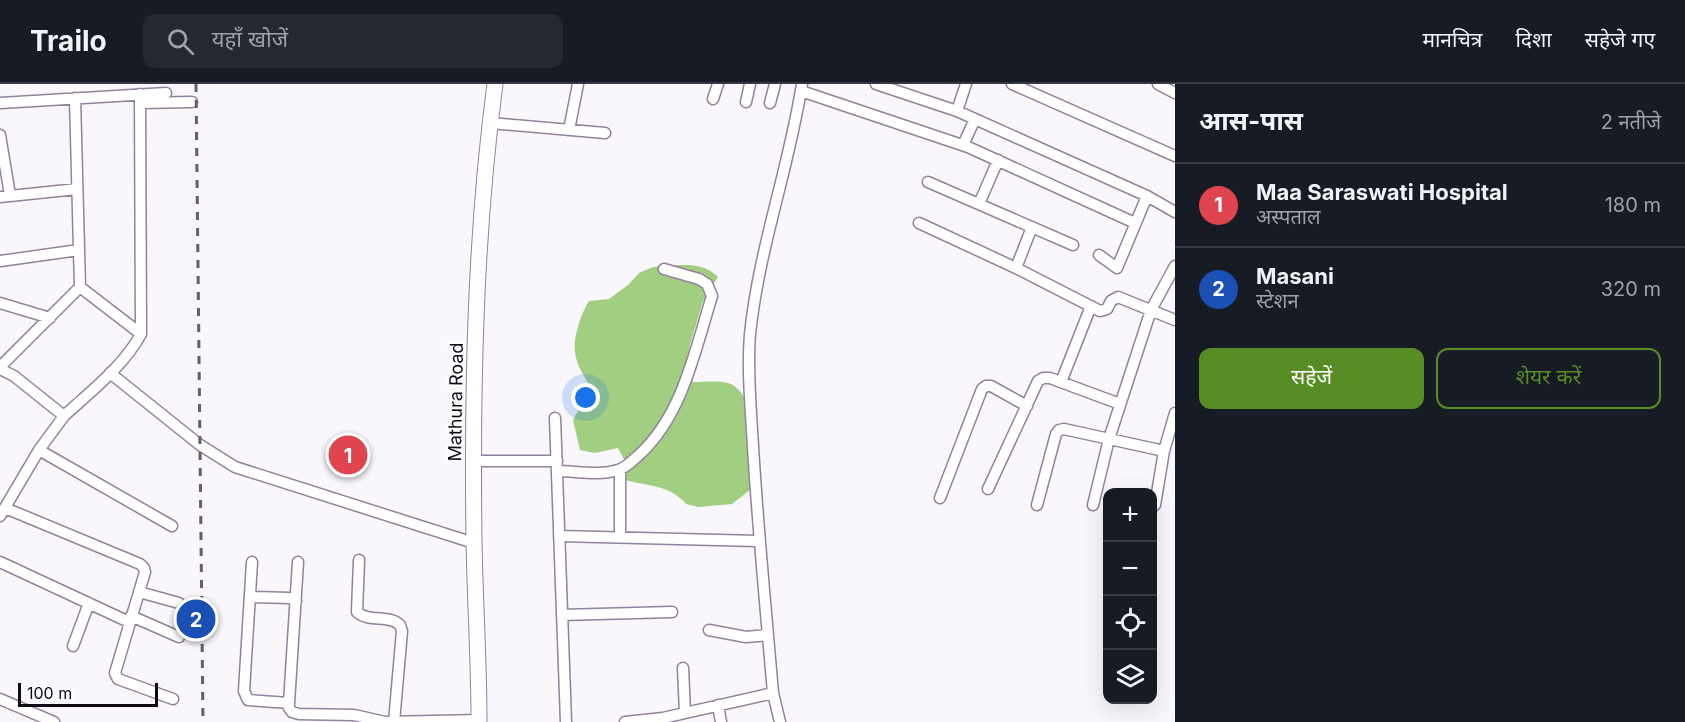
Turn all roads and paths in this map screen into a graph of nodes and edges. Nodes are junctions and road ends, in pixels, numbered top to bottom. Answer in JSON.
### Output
{"nodes":[{"id":1,"x":495,"y":84,"type":"edge"},
{"id":2,"x":578,"y":84,"type":"edge"},
{"id":3,"x":718,"y":84,"type":"edge"},
{"id":4,"x":750,"y":84,"type":"edge"},
{"id":5,"x":775,"y":84,"type":"edge"},
{"id":6,"x":876,"y":84,"type":"edge"},
{"id":7,"x":966,"y":84,"type":"edge"},
{"id":8,"x":1012,"y":84,"type":"edge"},
{"id":9,"x":1158,"y":84,"type":"edge"},
{"id":10,"x":802,"y":88,"type":"edge"},
{"id":11,"x":166,"y":93,"type":"dead end"},
{"id":12,"x":1175,"y":93,"type":"edge"},
{"id":13,"x":75,"y":98,"type":"junction"},
{"id":14,"x":140,"y":98,"type":"junction"},
{"id":15,"x":713,"y":99,"type":"dead end"},
{"id":16,"x":192,"y":102,"type":"dead end"},
{"id":17,"x":746,"y":102,"type":"dead end"},
{"id":18,"x":0,"y":103,"type":"edge"},
{"id":19,"x":770,"y":103,"type":"dead end"},
{"id":20,"x":957,"y":111,"type":"junction"},
{"id":21,"x":975,"y":119,"type":"junction"},
{"id":22,"x":490,"y":123,"type":"junction"},
{"id":23,"x":569,"y":130,"type":"junction"},
{"id":24,"x":605,"y":133,"type":"dead end"},
{"id":25,"x":0,"y":135,"type":"edge"},
{"id":26,"x":963,"y":145,"type":"junction"},
{"id":27,"x":1175,"y":156,"type":"edge"},
{"id":28,"x":998,"y":160,"type":"junction"},
{"id":29,"x":928,"y":182,"type":"dead end"},
{"id":30,"x":77,"y":189,"type":"junction"},
{"id":31,"x":5,"y":196,"type":"edge"},
{"id":32,"x":1147,"y":196,"type":"junction"},
{"id":33,"x":979,"y":204,"type":"junction"},
{"id":34,"x":1175,"y":212,"type":"edge"},
{"id":35,"x":919,"y":223,"type":"dead end"},
{"id":36,"x":1135,"y":223,"type":"junction"},
{"id":37,"x":1032,"y":227,"type":"junction"},
{"id":38,"x":1073,"y":244,"type":"dead end"},
{"id":39,"x":79,"y":250,"type":"junction"},
{"id":40,"x":1099,"y":255,"type":"dead end"},
{"id":41,"x":0,"y":261,"type":"edge"},
{"id":42,"x":1175,"y":266,"type":"edge"},
{"id":43,"x":664,"y":268,"type":"dead end"},
{"id":44,"x":1016,"y":268,"type":"junction"},
{"id":45,"x":1172,"y":281,"type":"edge"},
{"id":46,"x":80,"y":287,"type":"junction"},
{"id":47,"x":0,"y":303,"type":"edge"},
{"id":48,"x":1090,"y":306,"type":"junction"},
{"id":49,"x":1151,"y":310,"type":"junction"},
{"id":50,"x":50,"y":318,"type":"junction"},
{"id":51,"x":1175,"y":320,"type":"edge"},
{"id":52,"x":141,"y":334,"type":"junction"},
{"id":53,"x":0,"y":368,"type":"edge"},
{"id":54,"x":111,"y":373,"type":"junction"},
{"id":55,"x":1061,"y":382,"type":"junction"},
{"id":56,"x":1120,"y":404,"type":"junction"},
{"id":57,"x":1027,"y":406,"type":"junction"},
{"id":58,"x":1175,"y":413,"type":"edge"},
{"id":59,"x":64,"y":416,"type":"junction"},
{"id":60,"x":555,"y":418,"type":"dead end"},
{"id":61,"x":1109,"y":439,"type":"junction"},
{"id":62,"x":39,"y":450,"type":"junction"},
{"id":63,"x":1164,"y":451,"type":"junction"},
{"id":64,"x":474,"y":461,"type":"junction"},
{"id":65,"x":557,"y":466,"type":"junction"},
{"id":66,"x":620,"y":470,"type":"junction"},
{"id":67,"x":988,"y":489,"type":"dead end"},
{"id":68,"x":1157,"y":493,"type":"edge"},
{"id":69,"x":940,"y":498,"type":"dead end"},
{"id":70,"x":1093,"y":505,"type":"dead end"},
{"id":71,"x":1037,"y":506,"type":"dead end"},
{"id":72,"x":3,"y":512,"type":"edge"},
{"id":73,"x":172,"y":526,"type":"dead end"},
{"id":74,"x":559,"y":536,"type":"junction"},
{"id":75,"x":620,"y":537,"type":"junction"},
{"id":76,"x":759,"y":541,"type":"junction"},
{"id":77,"x":474,"y":543,"type":"junction"},
{"id":78,"x":359,"y":560,"type":"dead end"},
{"id":79,"x":0,"y":562,"type":"edge"},
{"id":80,"x":252,"y":562,"type":"dead end"},
{"id":81,"x":298,"y":562,"type":"dead end"},
{"id":82,"x":139,"y":592,"type":"junction"},
{"id":83,"x":250,"y":597,"type":"junction"},
{"id":84,"x":296,"y":601,"type":"junction"},
{"id":85,"x":89,"y":603,"type":"junction"},
{"id":86,"x":179,"y":603,"type":"dead end"},
{"id":87,"x":672,"y":612,"type":"dead end"},
{"id":88,"x":562,"y":615,"type":"junction"},
{"id":89,"x":130,"y":619,"type":"junction"},
{"id":90,"x":709,"y":630,"type":"dead end"},
{"id":91,"x":768,"y":635,"type":"junction"},
{"id":92,"x":179,"y":637,"type":"dead end"},
{"id":93,"x":74,"y":646,"type":"dead end"},
{"id":94,"x":683,"y":668,"type":"dead end"},
{"id":95,"x":773,"y":693,"type":"junction"},
{"id":96,"x":0,"y":699,"type":"edge"},
{"id":97,"x":173,"y":699,"type":"dead end"},
{"id":98,"x":289,"y":703,"type":"junction"},
{"id":99,"x":718,"y":705,"type":"junction"},
{"id":100,"x":685,"y":713,"type":"junction"},
{"id":101,"x":664,"y":720,"type":"edge"},
{"id":102,"x":479,"y":721,"type":"edge"},
{"id":103,"x":54,"y":722,"type":"edge"},
{"id":104,"x":394,"y":722,"type":"edge"},
{"id":105,"x":566,"y":722,"type":"edge"},
{"id":106,"x":625,"y":722,"type":"edge"},
{"id":107,"x":721,"y":722,"type":"edge"},
{"id":108,"x":780,"y":722,"type":"edge"}],
"edges":[{"from":1,"to":22,"type":"main road","name":"Mathura Road"},
{"from":2,"to":23,"type":"street"},
{"from":3,"to":15,"type":"street"},
{"from":4,"to":17,"type":"street"},
{"from":5,"to":19,"type":"street"},
{"from":6,"to":20,"type":"street"},
{"from":7,"to":20,"type":"street"},
{"from":8,"to":27,"type":"street"},
{"from":9,"to":12,"type":"street"},
{"from":10,"to":26,"type":"street"},
{"from":10,"to":76,"type":"street"},
{"from":11,"to":14,"type":"street"},
{"from":13,"to":14,"type":"street"},
{"from":13,"to":18,"type":"street"},
{"from":13,"to":30,"type":"street"},
{"from":14,"to":16,"type":"street"},
{"from":14,"to":52,"type":"street"},
{"from":20,"to":21,"type":"street"},
{"from":21,"to":26,"type":"street"},
{"from":21,"to":32,"type":"street"},
{"from":22,"to":23,"type":"street"},
{"from":22,"to":64,"type":"main road","name":"Mathura Road"},
{"from":23,"to":24,"type":"street"},
{"from":25,"to":31,"type":"street"},
{"from":26,"to":28,"type":"street"},
{"from":28,"to":33,"type":"street"},
{"from":28,"to":36,"type":"street"},
{"from":29,"to":33,"type":"street"},
{"from":30,"to":31,"type":"street"},
{"from":30,"to":39,"type":"street"},
{"from":32,"to":34,"type":"street"},
{"from":32,"to":36,"type":"street"},
{"from":33,"to":37,"type":"street"},
{"from":35,"to":44,"type":"street"},
{"from":36,"to":40,"type":"street"},
{"from":37,"to":38,"type":"street"},
{"from":37,"to":44,"type":"street"},
{"from":39,"to":41,"type":"street"},
{"from":39,"to":46,"type":"street"},
{"from":42,"to":45,"type":"street"},
{"from":43,"to":66,"type":"street"},
{"from":44,"to":48,"type":"street"},
{"from":45,"to":49,"type":"street"},
{"from":46,"to":50,"type":"street"},
{"from":46,"to":52,"type":"street"},
{"from":47,"to":50,"type":"street"},
{"from":48,"to":49,"type":"street"},
{"from":48,"to":55,"type":"street"},
{"from":49,"to":51,"type":"street"},
{"from":49,"to":56,"type":"street"},
{"from":50,"to":53,"type":"street"},
{"from":52,"to":54,"type":"street"},
{"from":53,"to":59,"type":"street"},
{"from":54,"to":59,"type":"street"},
{"from":54,"to":77,"type":"street"},
{"from":55,"to":56,"type":"street"},
{"from":55,"to":57,"type":"street"},
{"from":56,"to":61,"type":"street"},
{"from":57,"to":67,"type":"street"},
{"from":57,"to":69,"type":"street"},
{"from":58,"to":63,"type":"street"},
{"from":59,"to":62,"type":"street"},
{"from":60,"to":65,"type":"street"},
{"from":61,"to":63,"type":"street"},
{"from":61,"to":70,"type":"street"},
{"from":61,"to":71,"type":"street"},
{"from":62,"to":72,"type":"street"},
{"from":62,"to":73,"type":"street"},
{"from":63,"to":68,"type":"street"},
{"from":64,"to":65,"type":"street"},
{"from":64,"to":77,"type":"main road","name":"Mathura Road"},
{"from":65,"to":66,"type":"street"},
{"from":65,"to":74,"type":"street"},
{"from":66,"to":75,"type":"street"},
{"from":72,"to":82,"type":"street"},
{"from":74,"to":75,"type":"street"},
{"from":74,"to":88,"type":"street"},
{"from":75,"to":76,"type":"street"},
{"from":76,"to":91,"type":"street"},
{"from":77,"to":102,"type":"main road","name":"Mathura Road"},
{"from":78,"to":104,"type":"street"},
{"from":79,"to":85,"type":"street"},
{"from":80,"to":83,"type":"street"},
{"from":81,"to":84,"type":"street"},
{"from":82,"to":86,"type":"street"},
{"from":82,"to":89,"type":"street"},
{"from":83,"to":84,"type":"street"},
{"from":83,"to":98,"type":"street"},
{"from":84,"to":98,"type":"street"},
{"from":85,"to":89,"type":"street"},
{"from":85,"to":93,"type":"street"},
{"from":87,"to":88,"type":"street"},
{"from":88,"to":105,"type":"street"},
{"from":89,"to":92,"type":"street"},
{"from":89,"to":97,"type":"street"},
{"from":90,"to":91,"type":"street"},
{"from":91,"to":95,"type":"street"},
{"from":94,"to":100,"type":"street"},
{"from":95,"to":99,"type":"street"},
{"from":95,"to":108,"type":"street"},
{"from":96,"to":103,"type":"street"},
{"from":98,"to":104,"type":"street"},
{"from":99,"to":100,"type":"street"},
{"from":99,"to":107,"type":"street"},
{"from":100,"to":101,"type":"street"},
{"from":101,"to":106,"type":"street"},
{"from":102,"to":104,"type":"street"}]}
